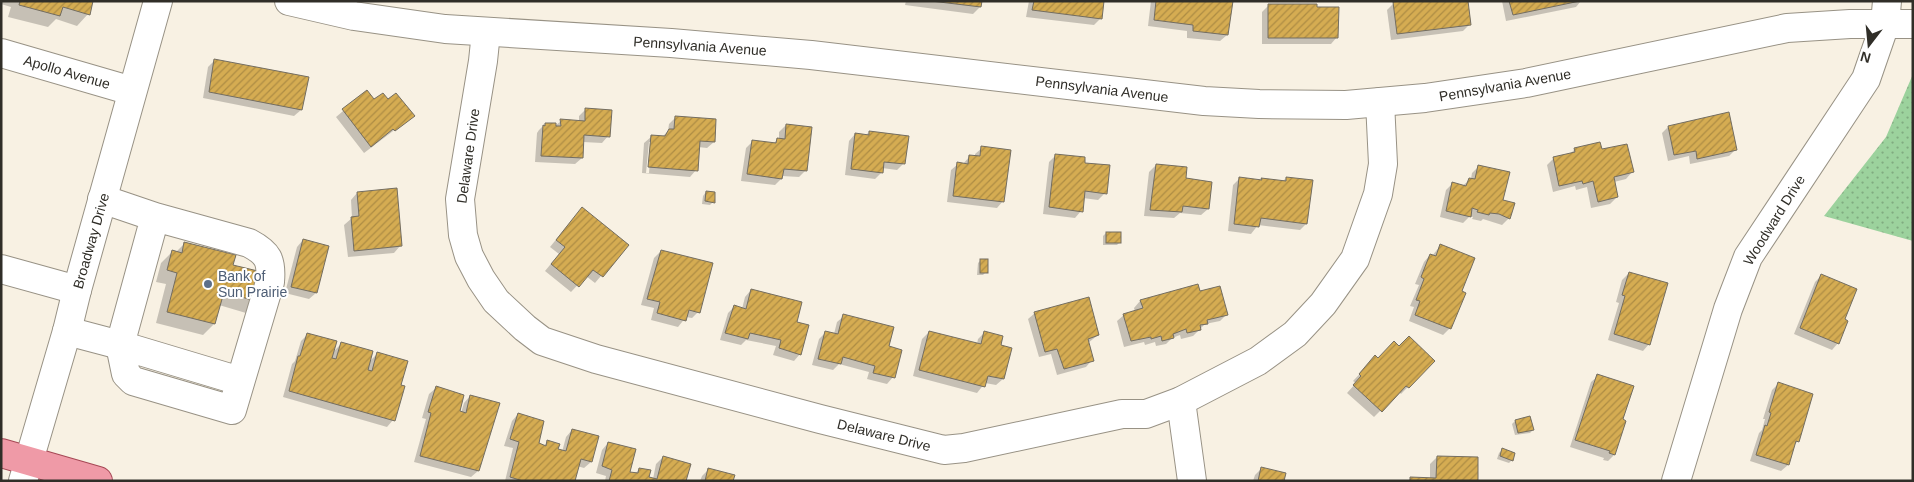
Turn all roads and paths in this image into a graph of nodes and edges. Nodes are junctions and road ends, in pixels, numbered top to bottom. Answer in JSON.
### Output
{"nodes":[{"id":1,"x":158,"y":1,"type":"edge"},
{"id":2,"x":289,"y":1,"type":"edge"},
{"id":3,"x":1886,"y":12,"type":"edge"},
{"id":4,"x":1913,"y":24,"type":"edge"},
{"id":5,"x":486,"y":32,"type":"junction"},
{"id":6,"x":1,"y":53,"type":"edge"},
{"id":7,"x":132,"y":91,"type":"junction"},
{"id":8,"x":1380,"y":102,"type":"junction"},
{"id":9,"x":102,"y":199,"type":"junction"},
{"id":10,"x":155,"y":216,"type":"junction"},
{"id":11,"x":1,"y":269,"type":"edge"},
{"id":12,"x":77,"y":290,"type":"junction"},
{"id":13,"x":67,"y":331,"type":"junction"},
{"id":14,"x":120,"y":344,"type":"junction"},
{"id":15,"x":1181,"y":401,"type":"junction"},
{"id":16,"x":1,"y":453,"type":"edge"},
{"id":17,"x":26,"y":471,"type":"edge"},
{"id":18,"x":98,"y":481,"type":"edge"},
{"id":19,"x":1192,"y":481,"type":"edge"},
{"id":20,"x":1676,"y":481,"type":"edge"}],
"edges":[{"from":1,"to":7,"type":"street","name":"Broadway Drive"},
{"from":2,"to":5,"type":"street","name":"Pennsylvania Avenue"},
{"from":3,"to":4,"type":"street","name":"Pennsylvania Avenue"},
{"from":3,"to":8,"type":"street","name":"Pennsylvania Avenue"},
{"from":3,"to":20,"type":"street","name":"Woodward Drive"},
{"from":5,"to":8,"type":"street","name":"Pennsylvania Avenue"},
{"from":5,"to":15,"type":"street","name":"Delaware Drive"},
{"from":6,"to":7,"type":"street","name":"Apollo Avenue"},
{"from":7,"to":9,"type":"street","name":"Broadway Drive"},
{"from":8,"to":15,"type":"street","name":"Delaware Drive"},
{"from":9,"to":10,"type":"street"},
{"from":9,"to":12,"type":"street","name":"Broadway Drive"},
{"from":10,"to":14,"type":"street"},
{"from":10,"to":14,"type":"street"},
{"from":11,"to":12,"type":"street"},
{"from":12,"to":13,"type":"street","name":"Broadway Drive"},
{"from":13,"to":14,"type":"street"},
{"from":13,"to":17,"type":"street","name":"Broadway Drive"},
{"from":15,"to":19,"type":"street"},
{"from":16,"to":17,"type":"main road"},
{"from":17,"to":18,"type":"main road"}]}
